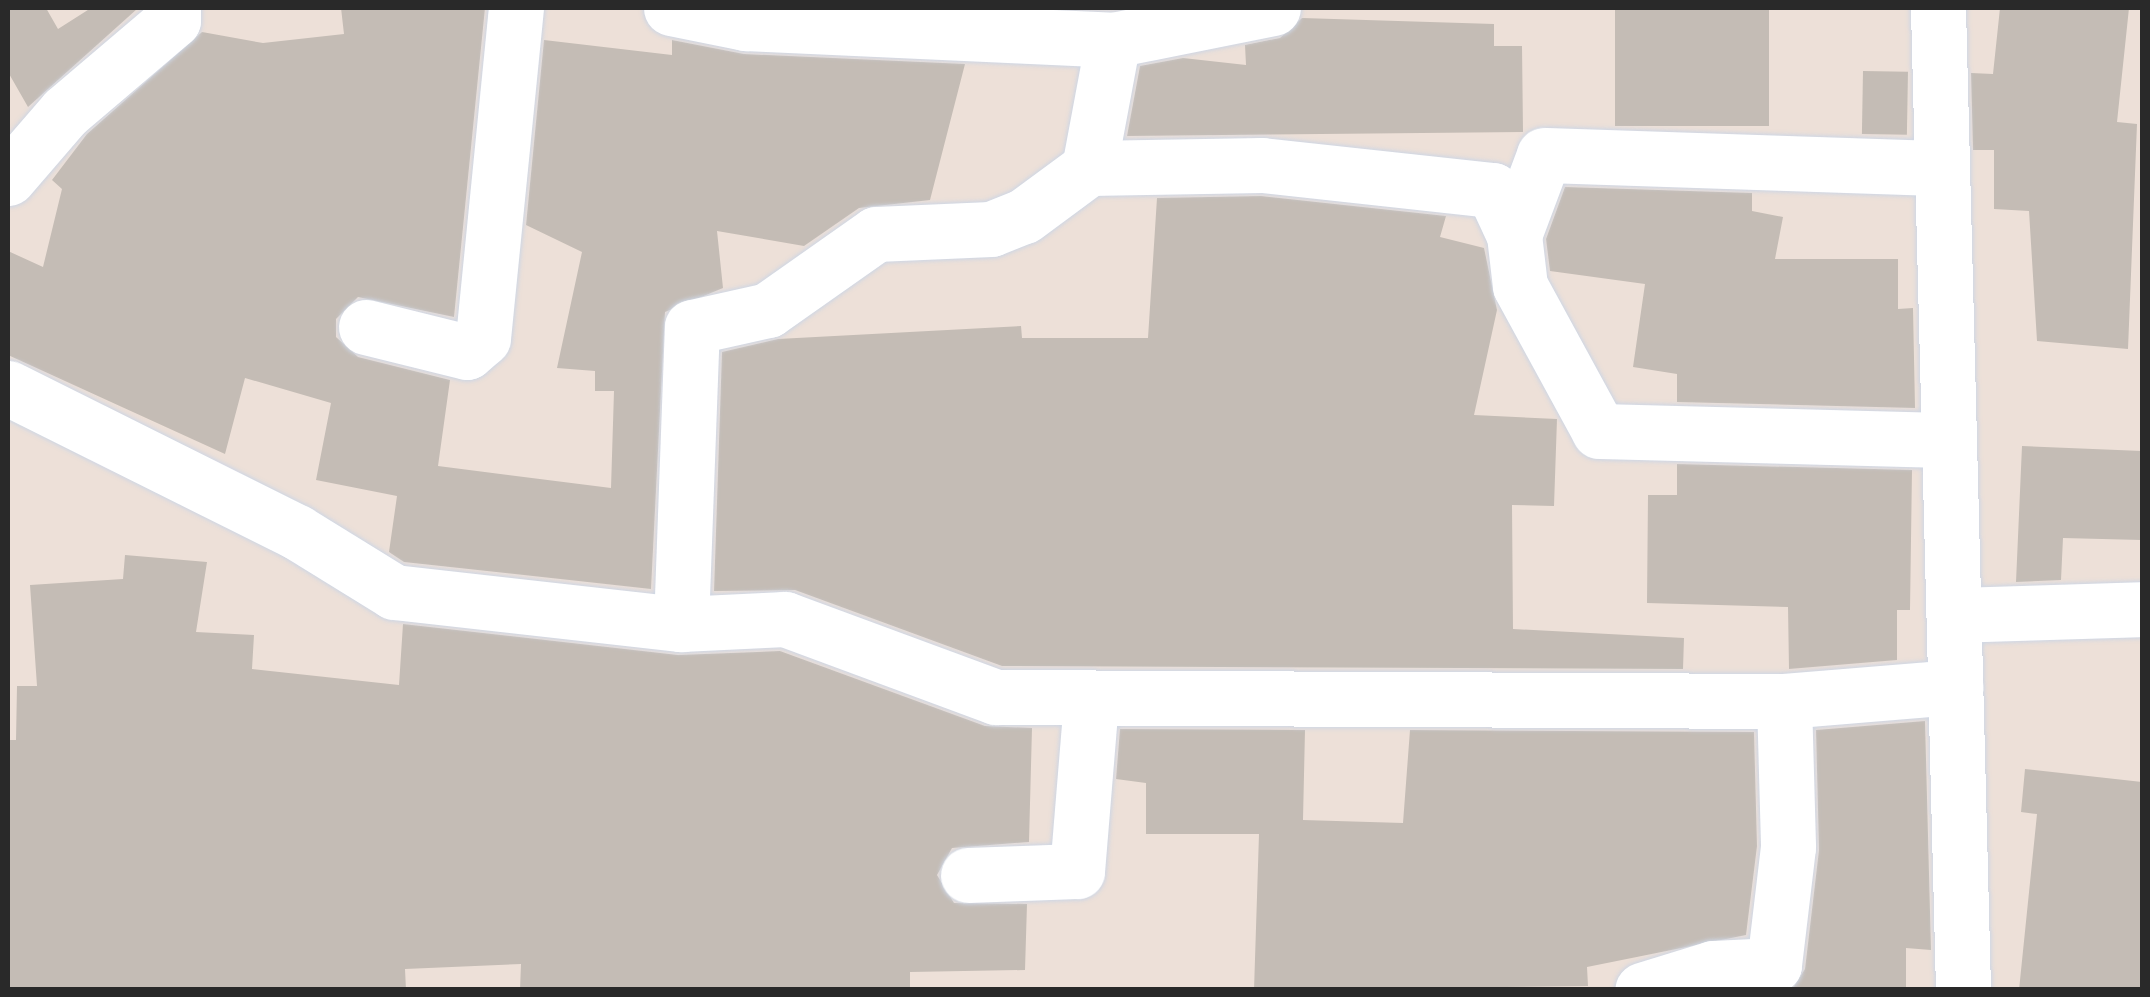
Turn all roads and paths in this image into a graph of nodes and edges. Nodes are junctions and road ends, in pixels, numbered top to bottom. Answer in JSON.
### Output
{"nodes":[{"id":1,"x":516,"y":8,"type":"edge"},
{"id":2,"x":670,"y":8,"type":"edge"},
{"id":3,"x":1273,"y":8,"type":"edge"},
{"id":4,"x":1938,"y":8,"type":"edge"},
{"id":5,"x":188,"y":12,"type":"edge"},
{"id":6,"x":1113,"y":40,"type":"junction"},
{"id":7,"x":1090,"y":168,"type":"junction"},
{"id":8,"x":1939,"y":168,"type":"junction"},
{"id":9,"x":8,"y":178,"type":"edge"},
{"id":10,"x":1514,"y":235,"type":"junction"},
{"id":11,"x":366,"y":328,"type":"dead end"},
{"id":12,"x":8,"y":388,"type":"edge"},
{"id":13,"x":1945,"y":440,"type":"junction"},
{"id":14,"x":2142,"y":609,"type":"edge"},
{"id":15,"x":1954,"y":614,"type":"junction"},
{"id":16,"x":681,"y":624,"type":"junction"},
{"id":17,"x":1955,"y":686,"type":"junction"},
{"id":18,"x":1784,"y":701,"type":"junction"},
{"id":19,"x":1091,"y":702,"type":"junction"},
{"id":20,"x":968,"y":875,"type":"dead end"},
{"id":21,"x":1642,"y":990,"type":"edge"},
{"id":22,"x":1963,"y":990,"type":"edge"}],
"edges":[{"from":1,"to":11,"type":"street"},
{"from":2,"to":6,"type":"street"},
{"from":3,"to":6,"type":"street"},
{"from":4,"to":8,"type":"street"},
{"from":5,"to":9,"type":"street"},
{"from":6,"to":7,"type":"street"},
{"from":7,"to":10,"type":"street"},
{"from":7,"to":16,"type":"street"},
{"from":8,"to":10,"type":"street"},
{"from":8,"to":13,"type":"street"},
{"from":10,"to":13,"type":"street"},
{"from":12,"to":16,"type":"street"},
{"from":13,"to":15,"type":"street"},
{"from":14,"to":15,"type":"street"},
{"from":15,"to":17,"type":"street"},
{"from":16,"to":19,"type":"street"},
{"from":17,"to":18,"type":"street"},
{"from":17,"to":22,"type":"street"},
{"from":18,"to":19,"type":"street"},
{"from":18,"to":21,"type":"street"},
{"from":19,"to":20,"type":"street"}]}
